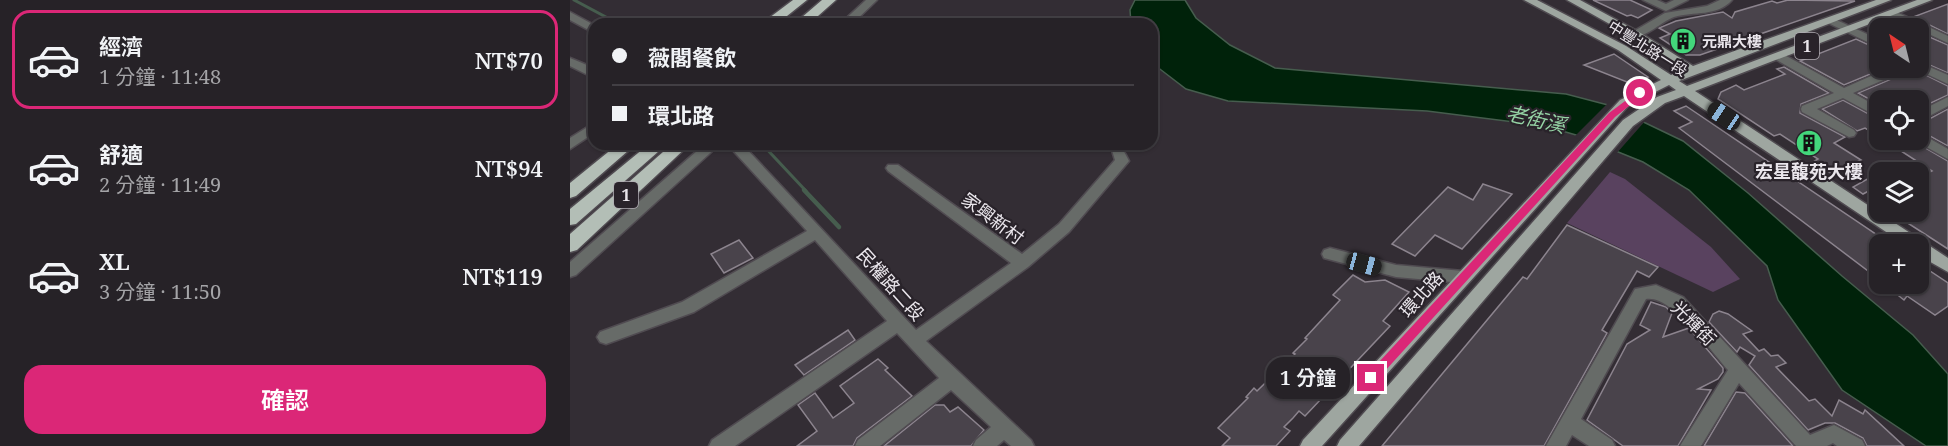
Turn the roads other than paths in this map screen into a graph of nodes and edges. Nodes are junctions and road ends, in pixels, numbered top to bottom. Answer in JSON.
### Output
{"nodes":[{"id":1,"x":801,"y":0,"type":"edge"},
{"id":2,"x":830,"y":0,"type":"edge"},
{"id":3,"x":836,"y":0,"type":"edge"},
{"id":4,"x":872,"y":0,"type":"edge"},
{"id":5,"x":1529,"y":0,"type":"edge"},
{"id":6,"x":1572,"y":0,"type":"edge"},
{"id":7,"x":1648,"y":0,"type":"edge"},
{"id":8,"x":1683,"y":0,"type":"edge"},
{"id":9,"x":1727,"y":0,"type":"edge"},
{"id":10,"x":1886,"y":0,"type":"edge"},
{"id":11,"x":1928,"y":0,"type":"edge"},
{"id":12,"x":1892,"y":13,"type":"junction"},
{"id":13,"x":570,"y":15,"type":"edge"},
{"id":14,"x":776,"y":18,"type":"edge"},
{"id":15,"x":780,"y":18,"type":"edge"},
{"id":16,"x":808,"y":18,"type":"edge"},
{"id":17,"x":817,"y":18,"type":"edge"},
{"id":18,"x":852,"y":18,"type":"edge"},
{"id":19,"x":1830,"y":20,"type":"junction"},
{"id":20,"x":588,"y":26,"type":"edge"},
{"id":21,"x":1850,"y":30,"type":"junction"},
{"id":22,"x":1635,"y":34,"type":"junction"},
{"id":23,"x":1869,"y":40,"type":"edge"},
{"id":24,"x":1948,"y":40,"type":"edge"},
{"id":25,"x":1779,"y":56,"type":"junction"},
{"id":26,"x":570,"y":62,"type":"edge"},
{"id":27,"x":588,"y":69,"type":"edge"},
{"id":28,"x":1929,"y":70,"type":"edge"},
{"id":29,"x":1692,"y":71,"type":"junction"},
{"id":30,"x":1877,"y":78,"type":"edge"},
{"id":31,"x":1669,"y":80,"type":"junction"},
{"id":32,"x":1948,"y":80,"type":"edge"},
{"id":33,"x":1686,"y":91,"type":"junction"},
{"id":34,"x":1842,"y":93,"type":"junction"},
{"id":35,"x":1948,"y":101,"type":"edge"},
{"id":36,"x":1869,"y":108,"type":"edge"},
{"id":37,"x":1929,"y":112,"type":"edge"},
{"id":38,"x":588,"y":131,"type":"edge"},
{"id":39,"x":1849,"y":133,"type":"dead end"},
{"id":40,"x":572,"y":143,"type":"edge"},
{"id":41,"x":1929,"y":143,"type":"edge"},
{"id":42,"x":604,"y":150,"type":"edge"},
{"id":43,"x":621,"y":150,"type":"edge"},
{"id":44,"x":652,"y":150,"type":"edge"},
{"id":45,"x":675,"y":150,"type":"edge"},
{"id":46,"x":706,"y":150,"type":"edge"},
{"id":47,"x":740,"y":150,"type":"edge"},
{"id":48,"x":1116,"y":150,"type":"edge"},
{"id":49,"x":1948,"y":155,"type":"edge"},
{"id":50,"x":893,"y":168,"type":"dead end"},
{"id":51,"x":570,"y":177,"type":"edge"},
{"id":52,"x":570,"y":192,"type":"edge"},
{"id":53,"x":570,"y":219,"type":"edge"},
{"id":54,"x":818,"y":232,"type":"junction"},
{"id":55,"x":1899,"y":234,"type":"edge"},
{"id":56,"x":570,"y":245,"type":"edge"},
{"id":57,"x":1330,"y":254,"type":"dead end"},
{"id":58,"x":1929,"y":254,"type":"edge"},
{"id":59,"x":1022,"y":263,"type":"junction"},
{"id":60,"x":1948,"y":266,"type":"edge"},
{"id":61,"x":570,"y":271,"type":"edge"},
{"id":62,"x":1463,"y":277,"type":"junction"},
{"id":63,"x":899,"y":322,"type":"junction"},
{"id":64,"x":606,"y":337,"type":"dead end"},
{"id":65,"x":915,"y":340,"type":"junction"},
{"id":66,"x":1738,"y":370,"type":"junction"},
{"id":67,"x":954,"y":377,"type":"junction"},
{"id":68,"x":1569,"y":422,"type":"junction"},
{"id":69,"x":1004,"y":428,"type":"junction"},
{"id":70,"x":719,"y":446,"type":"edge"},
{"id":71,"x":865,"y":446,"type":"edge"},
{"id":72,"x":983,"y":446,"type":"edge"},
{"id":73,"x":1024,"y":446,"type":"edge"},
{"id":74,"x":1310,"y":446,"type":"edge"},
{"id":75,"x":1347,"y":446,"type":"edge"},
{"id":76,"x":1556,"y":446,"type":"edge"},
{"id":77,"x":1605,"y":446,"type":"edge"},
{"id":78,"x":1690,"y":446,"type":"edge"},
{"id":79,"x":1808,"y":446,"type":"edge"},
{"id":80,"x":1855,"y":446,"type":"edge"}],
"edges":[{"from":1,"to":14,"type":"highway"},
{"from":1,"to":15,"type":"highway"},
{"from":2,"to":16,"type":"highway"},
{"from":3,"to":17,"type":"highway"},
{"from":4,"to":18,"type":"street"},
{"from":5,"to":31,"type":"main road","name":"中豐北路一段"},
{"from":6,"to":22,"type":"main road","name":"中豐北路一段"},
{"from":7,"to":8,"type":"street"},
{"from":9,"to":22,"type":"street"},
{"from":10,"to":19,"type":"main road","number":"1"},
{"from":11,"to":12,"type":"main road","number":"1"},
{"from":12,"to":21,"type":"main road","number":"1"},
{"from":12,"to":24,"type":"street"},
{"from":13,"to":20,"type":"street"},
{"from":19,"to":21,"type":"street"},
{"from":19,"to":29,"type":"main road","number":"1"},
{"from":21,"to":23,"type":"street"},
{"from":21,"to":25,"type":"main road","number":"1"},
{"from":22,"to":29,"type":"main road","name":"中豐北路一段"},
{"from":25,"to":33,"type":"main road","number":"1"},
{"from":25,"to":34,"type":"street"},
{"from":26,"to":27,"type":"street"},
{"from":28,"to":32,"type":"street"},
{"from":29,"to":31,"type":"main road","number":"1"},
{"from":29,"to":33,"type":"main road"},
{"from":30,"to":34,"type":"street"},
{"from":31,"to":33,"type":"main road","name":"中豐北路一段"},
{"from":31,"to":62,"type":"main road","name":"環北路","number":"1"},
{"from":33,"to":55,"type":"main road","name":"中豐北路一段"},
{"from":33,"to":75,"type":"main road","number":"1"},
{"from":34,"to":36,"type":"street"},
{"from":34,"to":39,"type":"street"},
{"from":35,"to":37,"type":"street"},
{"from":38,"to":40,"type":"street"},
{"from":41,"to":49,"type":"street"},
{"from":42,"to":51,"type":"highway"},
{"from":43,"to":52,"type":"highway","number":"1"},
{"from":44,"to":53,"type":"highway","number":"1"},
{"from":45,"to":56,"type":"highway","number":"1"},
{"from":46,"to":61,"type":"street"},
{"from":47,"to":54,"type":"street","name":"民權路二段"},
{"from":48,"to":59,"type":"street"},
{"from":50,"to":59,"type":"street","name":"家興新村"},
{"from":54,"to":63,"type":"street","name":"民權路二段"},
{"from":54,"to":64,"type":"street"},
{"from":57,"to":62,"type":"street"},
{"from":58,"to":60,"type":"main road","name":"中豐北路一段"},
{"from":59,"to":65,"type":"street","name":"家興新村"},
{"from":62,"to":74,"type":"main road","name":"環北路","number":"1"},
{"from":63,"to":65,"type":"street","name":"民權路二段"},
{"from":63,"to":70,"type":"street"},
{"from":65,"to":67,"type":"street","name":"民權路二段"},
{"from":66,"to":68,"type":"street","name":"光輝街"},
{"from":66,"to":78,"type":"street"},
{"from":66,"to":79,"type":"street","name":"光輝街"},
{"from":67,"to":69,"type":"street","name":"民權路二段"},
{"from":67,"to":71,"type":"street"},
{"from":68,"to":76,"type":"street","name":"光輝街"},
{"from":68,"to":77,"type":"street"},
{"from":69,"to":72,"type":"street"},
{"from":69,"to":73,"type":"street","name":"民權路二段"},
{"from":79,"to":80,"type":"street"}]}
